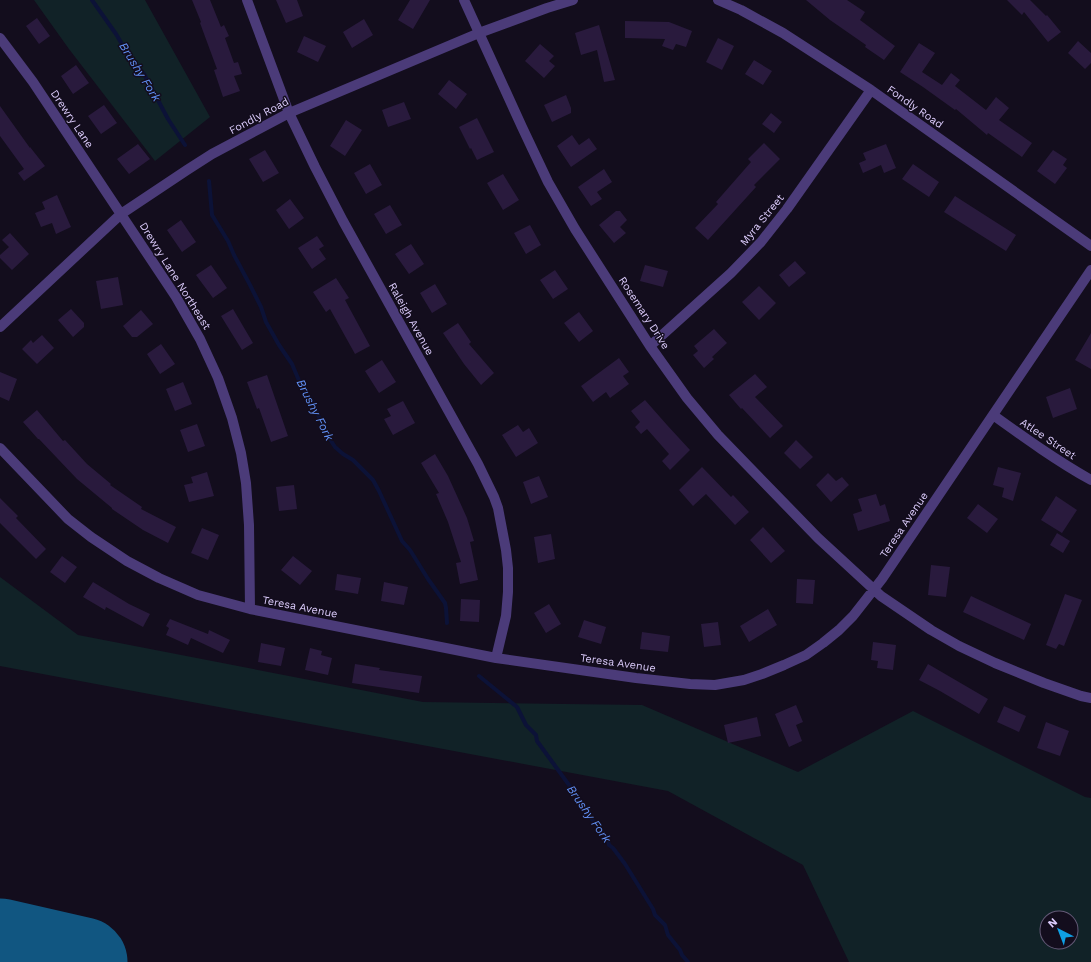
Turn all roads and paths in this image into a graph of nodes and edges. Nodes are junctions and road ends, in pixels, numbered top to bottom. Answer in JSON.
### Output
{"nodes":[{"id":1,"x":247,"y":0,"type":"edge"},
{"id":2,"x":464,"y":0,"type":"edge"},
{"id":3,"x":573,"y":0,"type":"edge"},
{"id":4,"x":718,"y":0,"type":"edge"},
{"id":5,"x":479,"y":33,"type":"junction"},
{"id":6,"x":0,"y":38,"type":"edge"},
{"id":7,"x":871,"y":90,"type":"junction"},
{"id":8,"x":289,"y":112,"type":"junction"},
{"id":9,"x":121,"y":214,"type":"junction"},
{"id":10,"x":1091,"y":246,"type":"edge"},
{"id":11,"x":1091,"y":270,"type":"edge"},
{"id":12,"x":0,"y":327,"type":"edge"},
{"id":13,"x":650,"y":346,"type":"junction"},
{"id":14,"x":992,"y":415,"type":"junction"},
{"id":15,"x":0,"y":448,"type":"edge"},
{"id":16,"x":1091,"y":480,"type":"edge"},
{"id":17,"x":874,"y":590,"type":"junction"},
{"id":18,"x":250,"y":610,"type":"junction"},
{"id":19,"x":496,"y":658,"type":"junction"},
{"id":20,"x":1091,"y":698,"type":"edge"}],
"edges":[{"from":1,"to":8,"type":"street","name":"Raleigh Avenue"},
{"from":2,"to":5,"type":"street","name":"Rosemary Drive"},
{"from":3,"to":5,"type":"street","name":"Fondly Road"},
{"from":4,"to":7,"type":"street","name":"Fondly Road"},
{"from":5,"to":8,"type":"street","name":"Fondly Road"},
{"from":5,"to":13,"type":"street","name":"Rosemary Drive"},
{"from":6,"to":9,"type":"street","name":"Drewry Lane"},
{"from":7,"to":10,"type":"street","name":"Fondly Road"},
{"from":7,"to":13,"type":"street","name":"Myra Street"},
{"from":8,"to":9,"type":"street","name":"Fondly Road"},
{"from":8,"to":19,"type":"street","name":"Raleigh Avenue"},
{"from":9,"to":12,"type":"street","name":"Fondly Road"},
{"from":9,"to":18,"type":"street","name":"Drewry Lane Northeast"},
{"from":11,"to":14,"type":"street","name":"Teresa Avenue"},
{"from":13,"to":17,"type":"street","name":"Rosemary Drive"},
{"from":14,"to":16,"type":"street","name":"Atlee Street"},
{"from":14,"to":17,"type":"street","name":"Teresa Avenue"},
{"from":15,"to":18,"type":"street","name":"Teresa Avenue"},
{"from":17,"to":19,"type":"street","name":"Teresa Avenue"},
{"from":17,"to":20,"type":"street","name":"Rosemary Drive"},
{"from":18,"to":19,"type":"street","name":"Teresa Avenue"}]}
